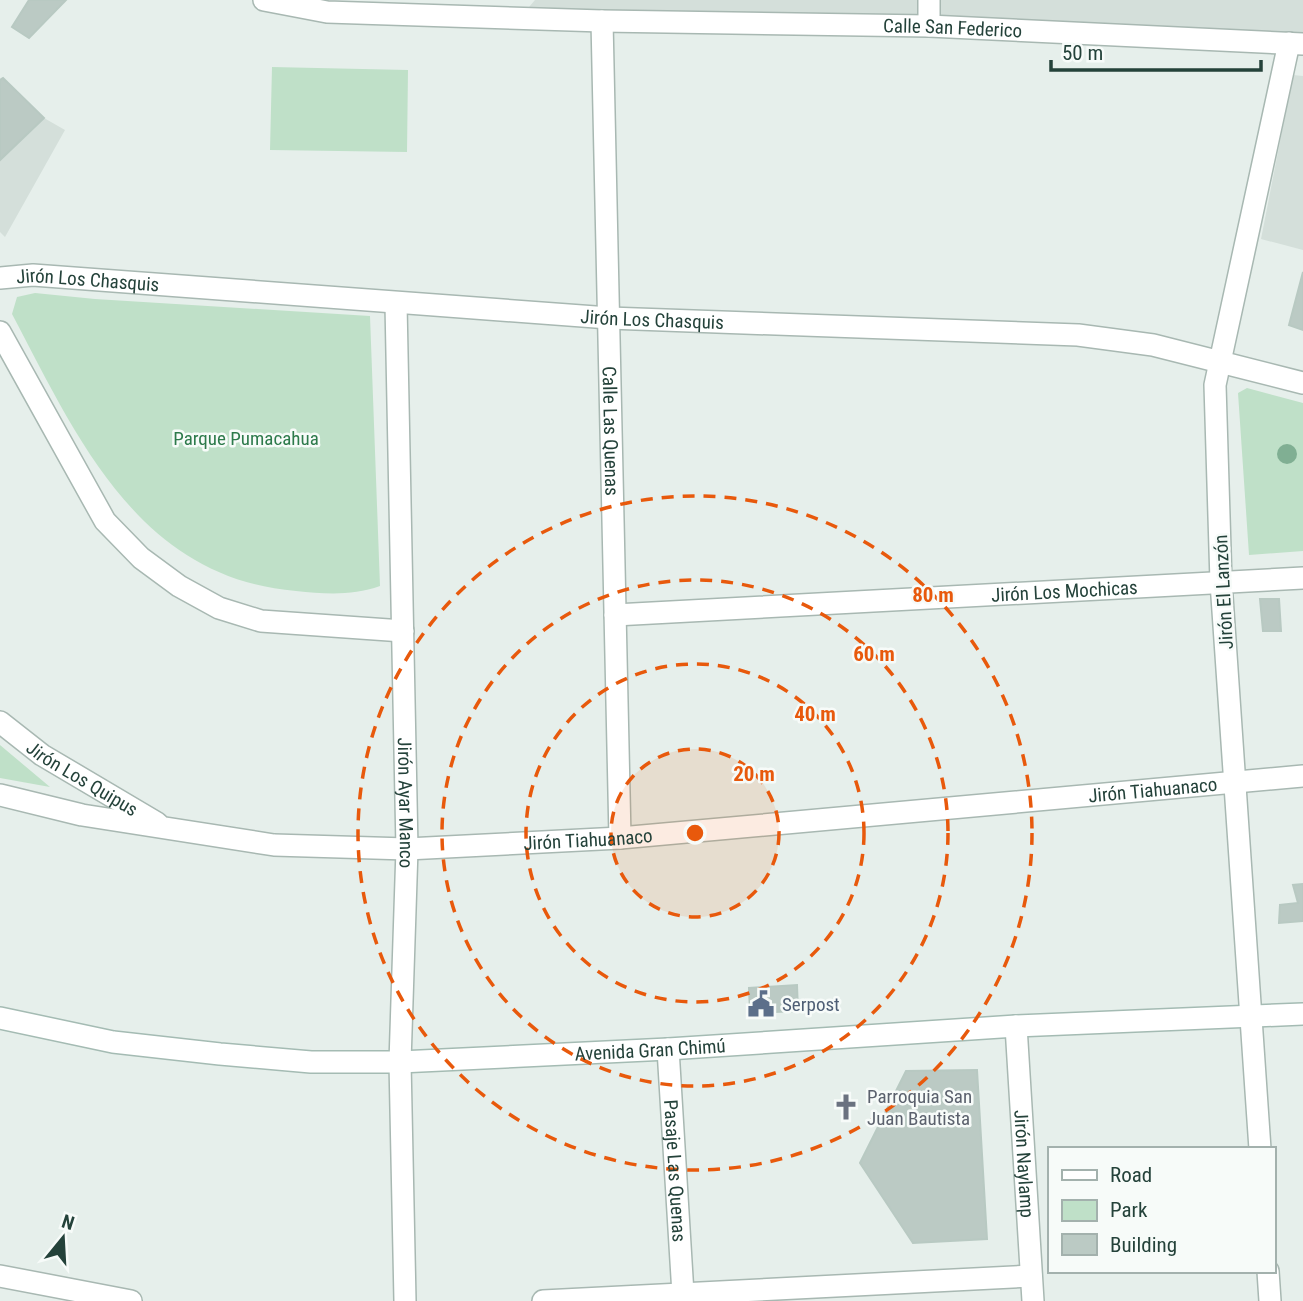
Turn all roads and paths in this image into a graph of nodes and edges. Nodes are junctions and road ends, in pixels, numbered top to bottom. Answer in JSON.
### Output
{"nodes":[{"id":1,"x":264,"y":0,"type":"edge"},
{"id":2,"x":929,"y":0,"type":"edge"},
{"id":3,"x":390,"y":6,"type":"edge"},
{"id":4,"x":602,"y":21,"type":"junction"},
{"id":5,"x":929,"y":26,"type":"junction"},
{"id":6,"x":1296,"y":43,"type":"edge"},
{"id":7,"x":0,"y":278,"type":"edge"},
{"id":8,"x":396,"y":304,"type":"junction"},
{"id":9,"x":609,"y":318,"type":"junction"},
{"id":10,"x":0,"y":332,"type":"edge"},
{"id":11,"x":1219,"y":360,"type":"junction"},
{"id":12,"x":1303,"y":383,"type":"edge"},
{"id":13,"x":1303,"y":578,"type":"edge"},
{"id":14,"x":1221,"y":582,"type":"junction"},
{"id":15,"x":615,"y":615,"type":"junction"},
{"id":16,"x":403,"y":631,"type":"junction"},
{"id":17,"x":0,"y":722,"type":"edge"},
{"id":18,"x":1303,"y":776,"type":"edge"},
{"id":19,"x":1234,"y":780,"type":"junction"},
{"id":20,"x":0,"y":795,"type":"edge"},
{"id":21,"x":168,"y":829,"type":"junction"},
{"id":22,"x":620,"y":838,"type":"junction"},
{"id":23,"x":407,"y":849,"type":"junction"},
{"id":24,"x":1303,"y":1014,"type":"edge"},
{"id":25,"x":1252,"y":1016,"type":"junction"},
{"id":26,"x":0,"y":1018,"type":"edge"},
{"id":27,"x":1016,"y":1026,"type":"junction"},
{"id":28,"x":668,"y":1049,"type":"junction"},
{"id":29,"x":400,"y":1062,"type":"junction"},
{"id":30,"x":1260,"y":1147,"type":"edge"},
{"id":31,"x":1268,"y":1273,"type":"edge"},
{"id":32,"x":0,"y":1276,"type":"edge"},
{"id":33,"x":1031,"y":1276,"type":"junction"},
{"id":34,"x":683,"y":1294,"type":"junction"},
{"id":35,"x":648,"y":1298,"type":"edge"},
{"id":36,"x":131,"y":1301,"type":"edge"},
{"id":37,"x":405,"y":1301,"type":"edge"},
{"id":38,"x":543,"y":1301,"type":"edge"},
{"id":39,"x":1032,"y":1301,"type":"edge"},
{"id":40,"x":1270,"y":1301,"type":"edge"}],
"edges":[{"from":1,"to":3,"type":"street","name":"Calle San Federico"},
{"from":2,"to":5,"type":"street"},
{"from":3,"to":4,"type":"street","name":"Calle San Federico"},
{"from":4,"to":5,"type":"street","name":"Calle San Federico"},
{"from":4,"to":9,"type":"street","name":"Calle Las Quenas"},
{"from":5,"to":6,"type":"street","name":"Calle San Federico"},
{"from":6,"to":11,"type":"street","name":"Jirón El Lanzón"},
{"from":7,"to":8,"type":"street","name":"Jirón Los Chasquis"},
{"from":8,"to":9,"type":"street","name":"Jirón Los Chasquis"},
{"from":8,"to":16,"type":"street","name":"Jirón Ayar Manco"},
{"from":9,"to":11,"type":"street","name":"Jirón Los Chasquis"},
{"from":9,"to":15,"type":"street","name":"Calle Las Quenas"},
{"from":10,"to":16,"type":"street"},
{"from":11,"to":12,"type":"street","name":"Jirón Los Chasquis"},
{"from":11,"to":14,"type":"street","name":"Jirón El Lanzón"},
{"from":13,"to":14,"type":"street","name":"Jirón Los Mochicas"},
{"from":14,"to":15,"type":"street","name":"Jirón Los Mochicas"},
{"from":14,"to":19,"type":"street","name":"Jirón El Lanzón"},
{"from":15,"to":22,"type":"street","name":"Calle Las Quenas"},
{"from":16,"to":23,"type":"street","name":"Jirón Ayar Manco"},
{"from":17,"to":21,"type":"street","name":"Jirón Los Quipus"},
{"from":18,"to":19,"type":"street","name":"Jirón Tiahuanaco"},
{"from":19,"to":22,"type":"street","name":"Jirón Tiahuanaco"},
{"from":19,"to":25,"type":"street","name":"Jirón El Lanzón"},
{"from":20,"to":21,"type":"street","name":"Jirón Tiahuanaco"},
{"from":21,"to":23,"type":"street","name":"Jirón Tiahuanaco"},
{"from":22,"to":23,"type":"street","name":"Jirón Tiahuanaco"},
{"from":23,"to":29,"type":"street","name":"Jirón Ayar Manco"},
{"from":24,"to":25,"type":"street","name":"Avenida Gran Chimú"},
{"from":25,"to":27,"type":"street","name":"Avenida Gran Chimú"},
{"from":25,"to":30,"type":"street","name":"Jirón El Lanzón"},
{"from":26,"to":29,"type":"street","name":"Avenida Gran Chimú"},
{"from":27,"to":28,"type":"street","name":"Avenida Gran Chimú"},
{"from":27,"to":33,"type":"street","name":"Jirón Naylamp"},
{"from":28,"to":29,"type":"street","name":"Avenida Gran Chimú"},
{"from":28,"to":34,"type":"street","name":"Pasaje Las Quenas"},
{"from":29,"to":37,"type":"street","name":"Jirón Ayar Manco"},
{"from":31,"to":40,"type":"street"},
{"from":32,"to":36,"type":"street"},
{"from":33,"to":34,"type":"street"},
{"from":33,"to":39,"type":"street","name":"Jirón Naylamp"},
{"from":34,"to":35,"type":"street"},
{"from":35,"to":38,"type":"street"}]}
